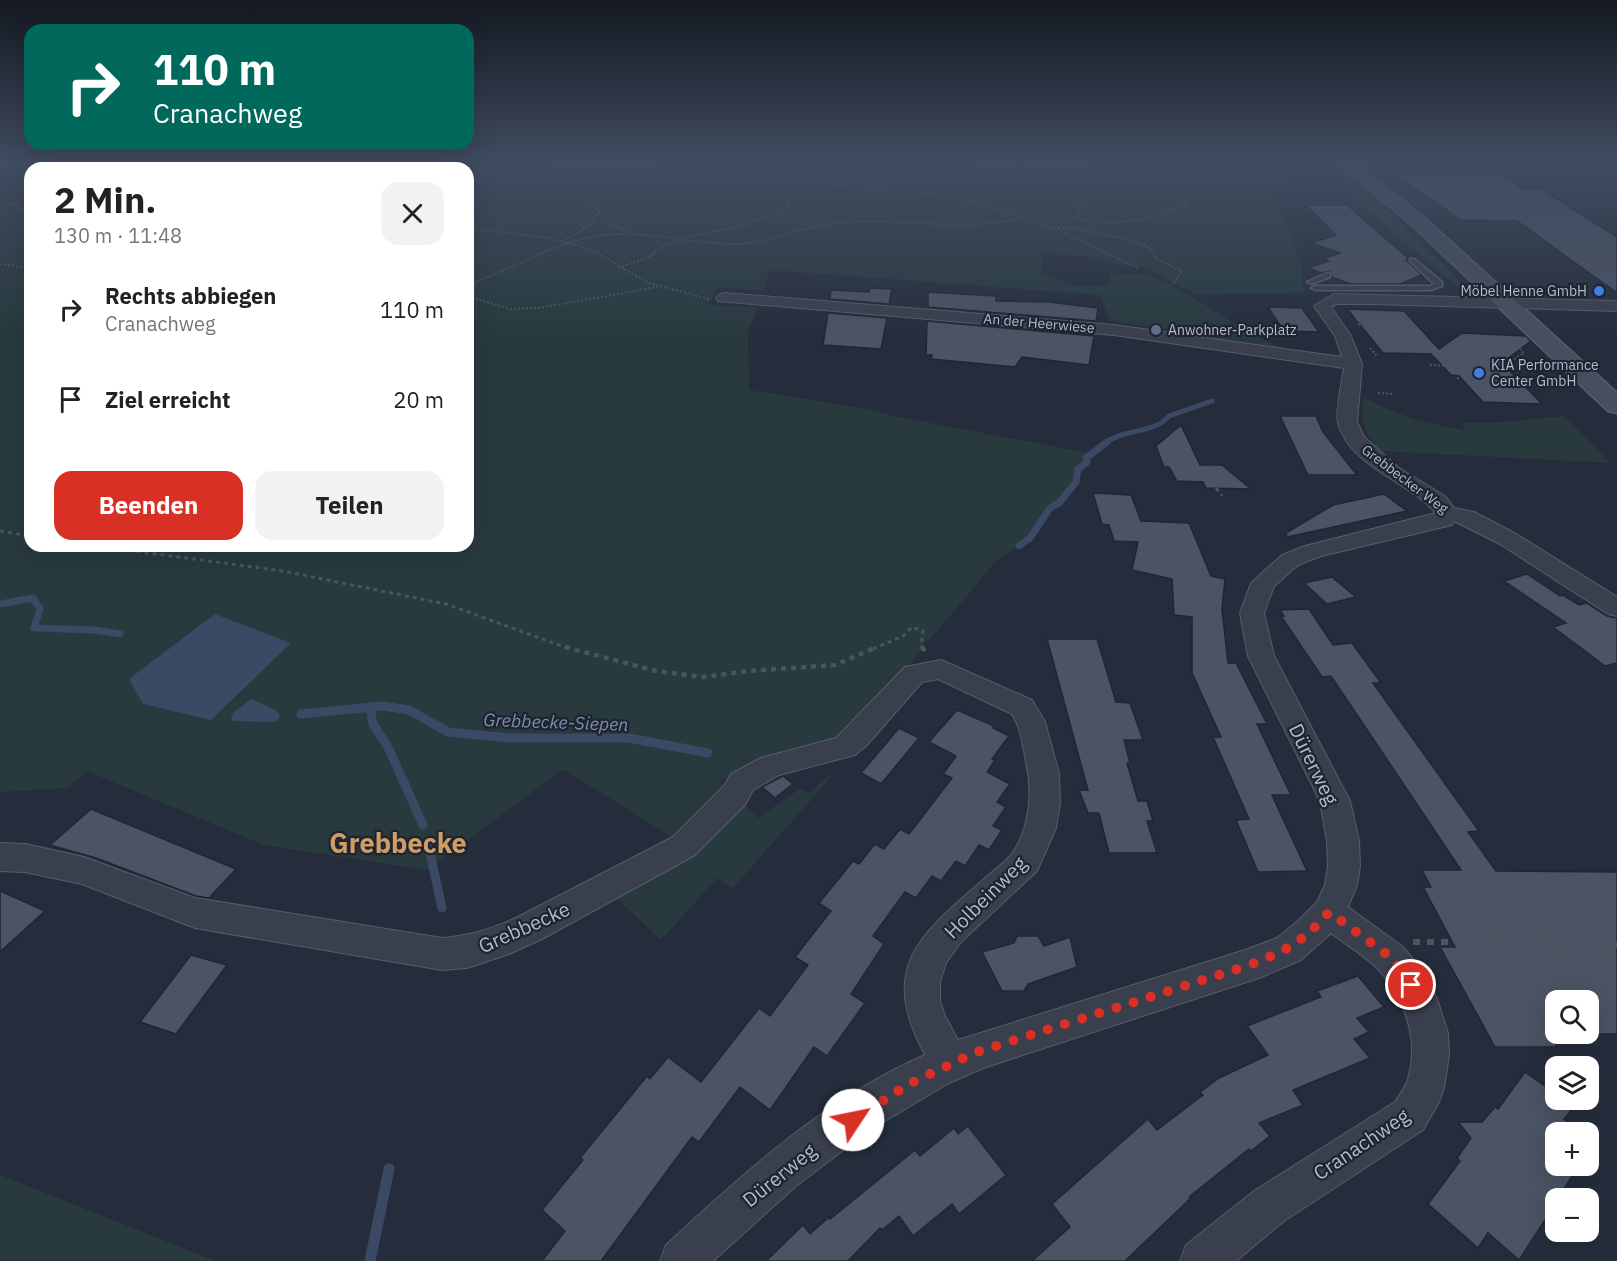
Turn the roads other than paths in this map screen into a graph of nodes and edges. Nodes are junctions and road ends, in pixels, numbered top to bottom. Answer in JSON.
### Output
{"nodes":[{"id":1,"x":1419,"y":222,"type":"edge"},
{"id":2,"x":1412,"y":260,"type":"dead end"},
{"id":3,"x":1327,"y":275,"type":"dead end"},
{"id":4,"x":718,"y":299,"type":"road end"},
{"id":5,"x":1505,"y":303,"type":"junction"},
{"id":6,"x":1617,"y":306,"type":"edge"},
{"id":7,"x":1353,"y":364,"type":"junction"},
{"id":8,"x":1617,"y":405,"type":"edge"},
{"id":9,"x":1447,"y":513,"type":"junction"},
{"id":10,"x":1617,"y":608,"type":"edge"},
{"id":11,"x":932,"y":659,"type":"joint"},
{"id":12,"x":0,"y":857,"type":"edge"},
{"id":13,"x":1329,"y":912,"type":"junction"},
{"id":14,"x":951,"y":1064,"type":"junction"},
{"id":15,"x":682,"y":1261,"type":"edge"},
{"id":16,"x":1202,"y":1261,"type":"edge"}],
"edges":[{"from":1,"to":5,"type":"main road"},
{"from":2,"to":3,"type":"lane"},
{"from":4,"to":7,"type":"street","name":"An der Heerwiese"},
{"from":5,"to":6,"type":"street"},
{"from":5,"to":7,"type":"street","name":"Grebbecker Weg"},
{"from":5,"to":8,"type":"main road"},
{"from":7,"to":9,"type":"street","name":"Grebbecker Weg"},
{"from":9,"to":10,"type":"street","name":"Grebbecker Weg"},
{"from":9,"to":13,"type":"street","name":"Dürerweg"},
{"from":11,"to":12,"type":"street","name":"Grebbecke"},
{"from":11,"to":14,"type":"street","name":"Holbeinweg"},
{"from":13,"to":14,"type":"street","name":"Dürerweg"},
{"from":13,"to":16,"type":"street","name":"Cranachweg"},
{"from":14,"to":15,"type":"street","name":"Dürerweg"}]}
